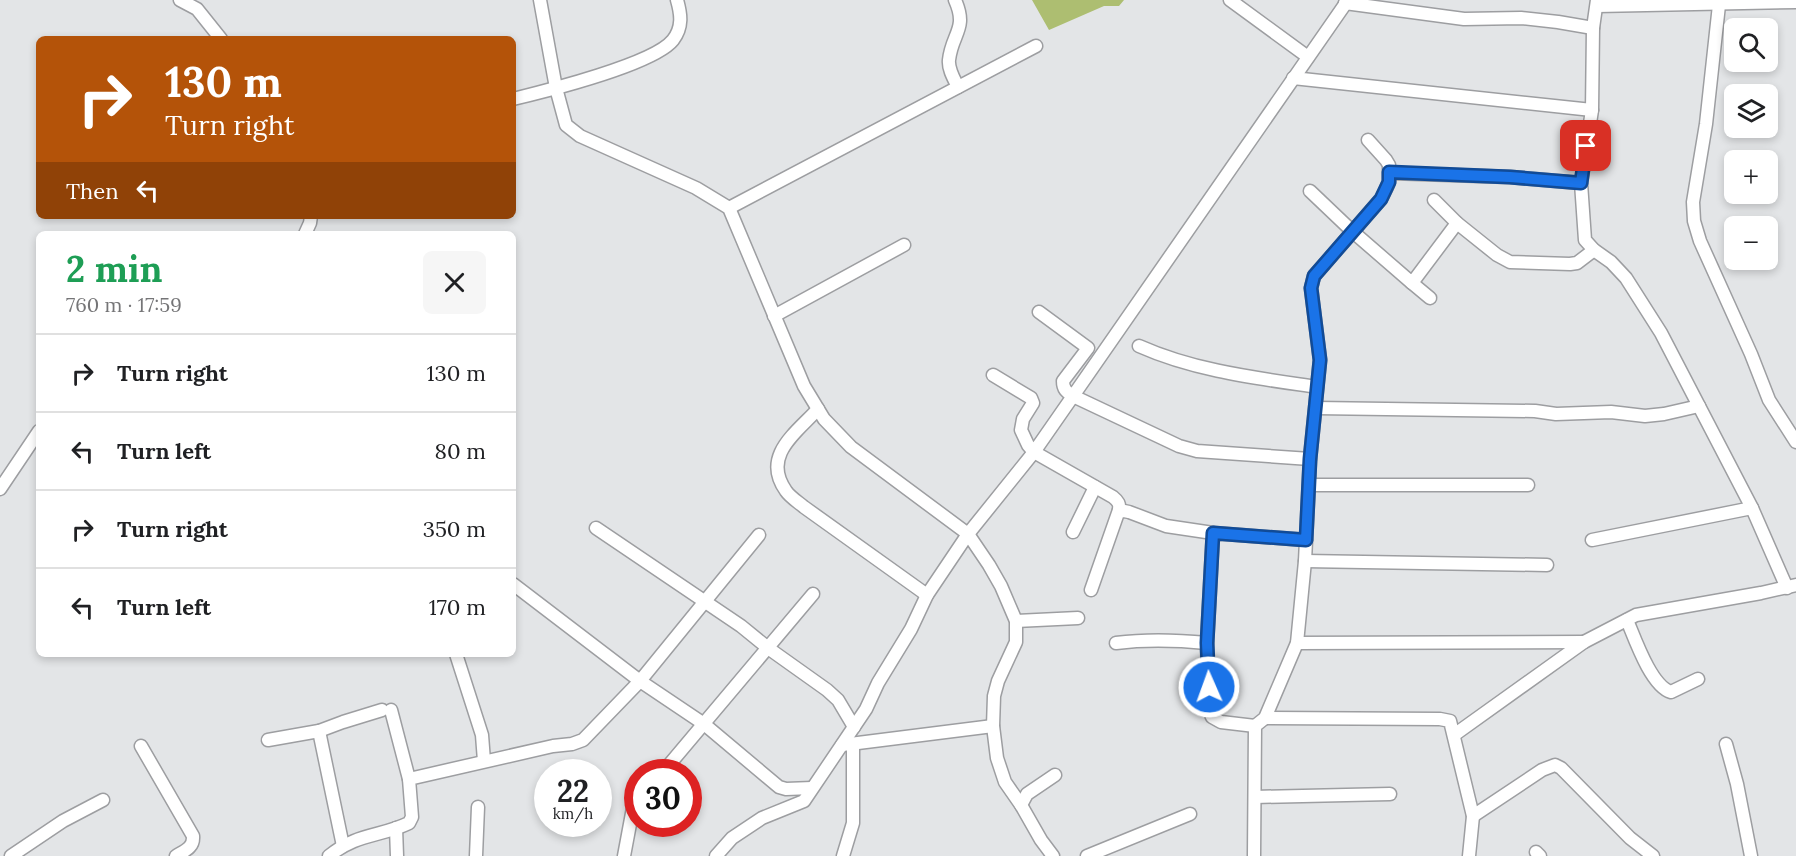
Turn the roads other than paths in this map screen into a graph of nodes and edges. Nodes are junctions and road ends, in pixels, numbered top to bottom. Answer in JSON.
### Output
{"nodes":[{"id":1,"x":540,"y":0,"type":"edge"},
{"id":2,"x":677,"y":0,"type":"edge"},
{"id":3,"x":955,"y":0,"type":"edge"},
{"id":4,"x":1230,"y":0,"type":"edge"},
{"id":5,"x":184,"y":1,"type":"edge"},
{"id":6,"x":1346,"y":2,"type":"edge"},
{"id":7,"x":1796,"y":2,"type":"edge"},
{"id":8,"x":1597,"y":3,"type":"edge"},
{"id":9,"x":1719,"y":4,"type":"junction"},
{"id":10,"x":1593,"y":28,"type":"junction"},
{"id":11,"x":219,"y":36,"type":"edge"},
{"id":12,"x":1035,"y":46,"type":"dead end"},
{"id":13,"x":1308,"y":57,"type":"junction"},
{"id":14,"x":1293,"y":78,"type":"junction"},
{"id":15,"x":958,"y":87,"type":"junction"},
{"id":16,"x":556,"y":88,"type":"junction"},
{"id":17,"x":516,"y":98,"type":"edge"},
{"id":18,"x":1592,"y":110,"type":"junction"},
{"id":19,"x":1368,"y":140,"type":"dead end"},
{"id":20,"x":1389,"y":172,"type":"junction"},
{"id":21,"x":1581,"y":183,"type":"junction"},
{"id":22,"x":1310,"y":191,"type":"dead end"},
{"id":23,"x":1434,"y":200,"type":"dead end"},
{"id":24,"x":729,"y":208,"type":"junction"},
{"id":25,"x":1457,"y":223,"type":"junction"},
{"id":26,"x":1352,"y":231,"type":"junction"},
{"id":27,"x":904,"y":245,"type":"dead end"},
{"id":28,"x":1594,"y":250,"type":"junction"},
{"id":29,"x":1412,"y":283,"type":"junction"},
{"id":30,"x":1430,"y":298,"type":"dead end"},
{"id":31,"x":1039,"y":312,"type":"dead end"},
{"id":32,"x":774,"y":316,"type":"junction"},
{"id":33,"x":1139,"y":346,"type":"dead end"},
{"id":34,"x":993,"y":375,"type":"dead end"},
{"id":35,"x":1317,"y":387,"type":"junction"},
{"id":36,"x":1073,"y":396,"type":"junction"},
{"id":37,"x":1699,"y":406,"type":"junction"},
{"id":38,"x":1316,"y":408,"type":"junction"},
{"id":39,"x":818,"y":409,"type":"junction"},
{"id":40,"x":36,"y":435,"type":"edge"},
{"id":41,"x":1796,"y":440,"type":"edge"},
{"id":42,"x":1034,"y":452,"type":"junction"},
{"id":43,"x":1310,"y":459,"type":"junction"},
{"id":44,"x":1309,"y":485,"type":"junction"},
{"id":45,"x":1528,"y":485,"type":"dead end"},
{"id":46,"x":1095,"y":487,"type":"junction"},
{"id":47,"x":0,"y":489,"type":"edge"},
{"id":48,"x":1752,"y":508,"type":"junction"},
{"id":49,"x":1119,"y":510,"type":"junction"},
{"id":50,"x":596,"y":528,"type":"dead end"},
{"id":51,"x":1073,"y":531,"type":"dead end"},
{"id":52,"x":1213,"y":533,"type":"junction"},
{"id":53,"x":759,"y":534,"type":"dead end"},
{"id":54,"x":968,"y":534,"type":"junction"},
{"id":55,"x":1306,"y":540,"type":"junction"},
{"id":56,"x":1592,"y":540,"type":"dead end"},
{"id":57,"x":1305,"y":561,"type":"junction"},
{"id":58,"x":1547,"y":565,"type":"dead end"},
{"id":59,"x":516,"y":586,"type":"edge"},
{"id":60,"x":1792,"y":587,"type":"edge"},
{"id":61,"x":1091,"y":590,"type":"dead end"},
{"id":62,"x":813,"y":594,"type":"dead end"},
{"id":63,"x":927,"y":595,"type":"junction"},
{"id":64,"x":705,"y":601,"type":"junction"},
{"id":65,"x":1078,"y":618,"type":"dead end"},
{"id":66,"x":1627,"y":620,"type":"junction"},
{"id":67,"x":1016,"y":621,"type":"junction"},
{"id":68,"x":1584,"y":642,"type":"junction"},
{"id":69,"x":1116,"y":643,"type":"dead end"},
{"id":70,"x":1207,"y":643,"type":"junction"},
{"id":71,"x":1297,"y":643,"type":"junction"},
{"id":72,"x":768,"y":648,"type":"junction"},
{"id":73,"x":457,"y":657,"type":"edge"},
{"id":74,"x":1698,"y":679,"type":"dead end"},
{"id":75,"x":640,"y":681,"type":"junction"},
{"id":76,"x":1265,"y":718,"type":"junction"},
{"id":77,"x":704,"y":724,"type":"junction"},
{"id":78,"x":993,"y":726,"type":"junction"},
{"id":79,"x":1255,"y":726,"type":"junction"},
{"id":80,"x":854,"y":727,"type":"junction"},
{"id":81,"x":319,"y":731,"type":"junction"},
{"id":82,"x":1454,"y":735,"type":"junction"},
{"id":83,"x":268,"y":740,"type":"dead end"},
{"id":84,"x":848,"y":744,"type":"junction"},
{"id":85,"x":1726,"y":744,"type":"dead end"},
{"id":86,"x":141,"y":746,"type":"dead end"},
{"id":87,"x":674,"y":759,"type":"edge"},
{"id":88,"x":484,"y":761,"type":"junction"},
{"id":89,"x":1055,"y":776,"type":"dead end"},
{"id":90,"x":409,"y":779,"type":"junction"},
{"id":91,"x":812,"y":788,"type":"junction"},
{"id":92,"x":1390,"y":794,"type":"dead end"},
{"id":93,"x":1255,"y":796,"type":"junction"},
{"id":94,"x":103,"y":800,"type":"dead end"},
{"id":95,"x":1021,"y":805,"type":"junction"},
{"id":96,"x":478,"y":807,"type":"dead end"},
{"id":97,"x":1190,"y":814,"type":"dead end"},
{"id":98,"x":1473,"y":816,"type":"junction"},
{"id":99,"x":396,"y":828,"type":"junction"},
{"id":100,"x":628,"y":837,"type":"edge"},
{"id":101,"x":343,"y":846,"type":"junction"},
{"id":102,"x":11,"y":856,"type":"edge"},
{"id":103,"x":176,"y":856,"type":"edge"},
{"id":104,"x":329,"y":856,"type":"edge"},
{"id":105,"x":397,"y":856,"type":"edge"},
{"id":106,"x":476,"y":856,"type":"edge"},
{"id":107,"x":624,"y":856,"type":"edge"},
{"id":108,"x":716,"y":856,"type":"edge"},
{"id":109,"x":843,"y":856,"type":"edge"},
{"id":110,"x":1053,"y":856,"type":"edge"},
{"id":111,"x":1087,"y":856,"type":"edge"},
{"id":112,"x":1254,"y":856,"type":"edge"},
{"id":113,"x":1469,"y":856,"type":"edge"},
{"id":114,"x":1653,"y":856,"type":"edge"},
{"id":115,"x":1751,"y":856,"type":"edge"}],
"edges":[{"from":1,"to":16,"type":"street"},
{"from":2,"to":16,"type":"street"},
{"from":3,"to":15,"type":"street"},
{"from":4,"to":13,"type":"street"},
{"from":5,"to":11,"type":"street"},
{"from":6,"to":10,"type":"street"},
{"from":6,"to":13,"type":"street"},
{"from":7,"to":9,"type":"street"},
{"from":8,"to":9,"type":"street"},
{"from":8,"to":10,"type":"street"},
{"from":9,"to":41,"type":"street"},
{"from":10,"to":18,"type":"street"},
{"from":12,"to":15,"type":"street"},
{"from":13,"to":14,"type":"street"},
{"from":14,"to":18,"type":"street"},
{"from":14,"to":36,"type":"street"},
{"from":15,"to":24,"type":"street"},
{"from":16,"to":17,"type":"street"},
{"from":16,"to":24,"type":"street"},
{"from":18,"to":21,"type":"street"},
{"from":19,"to":20,"type":"street"},
{"from":20,"to":21,"type":"street"},
{"from":20,"to":26,"type":"street"},
{"from":21,"to":28,"type":"street"},
{"from":22,"to":26,"type":"street"},
{"from":23,"to":25,"type":"street"},
{"from":24,"to":32,"type":"street"},
{"from":25,"to":28,"type":"street"},
{"from":25,"to":29,"type":"street"},
{"from":26,"to":29,"type":"street"},
{"from":26,"to":35,"type":"street"},
{"from":27,"to":32,"type":"street"},
{"from":28,"to":37,"type":"street"},
{"from":29,"to":30,"type":"street"},
{"from":31,"to":36,"type":"street"},
{"from":32,"to":39,"type":"street"},
{"from":33,"to":35,"type":"street"},
{"from":34,"to":42,"type":"street"},
{"from":35,"to":38,"type":"street"},
{"from":36,"to":42,"type":"street"},
{"from":36,"to":43,"type":"street"},
{"from":37,"to":38,"type":"street"},
{"from":37,"to":48,"type":"street"},
{"from":38,"to":43,"type":"street"},
{"from":39,"to":54,"type":"street"},
{"from":39,"to":63,"type":"street"},
{"from":40,"to":47,"type":"street"},
{"from":42,"to":46,"type":"street"},
{"from":42,"to":54,"type":"street"},
{"from":43,"to":44,"type":"street"},
{"from":44,"to":45,"type":"street"},
{"from":44,"to":55,"type":"street"},
{"from":46,"to":49,"type":"street"},
{"from":46,"to":51,"type":"street"},
{"from":48,"to":56,"type":"street"},
{"from":48,"to":60,"type":"street"},
{"from":49,"to":52,"type":"street"},
{"from":49,"to":61,"type":"street"},
{"from":50,"to":64,"type":"street"},
{"from":52,"to":55,"type":"street"},
{"from":52,"to":70,"type":"street"},
{"from":53,"to":64,"type":"street"},
{"from":54,"to":63,"type":"street"},
{"from":54,"to":67,"type":"street"},
{"from":55,"to":57,"type":"street"},
{"from":57,"to":58,"type":"street"},
{"from":57,"to":71,"type":"street"},
{"from":59,"to":75,"type":"street"},
{"from":60,"to":66,"type":"street"},
{"from":62,"to":72,"type":"street"},
{"from":63,"to":80,"type":"street"},
{"from":64,"to":72,"type":"street"},
{"from":64,"to":75,"type":"street"},
{"from":65,"to":67,"type":"street"},
{"from":66,"to":68,"type":"street"},
{"from":66,"to":74,"type":"street"},
{"from":67,"to":78,"type":"street"},
{"from":68,"to":71,"type":"street"},
{"from":68,"to":82,"type":"street"},
{"from":69,"to":70,"type":"street"},
{"from":70,"to":79,"type":"street"},
{"from":71,"to":76,"type":"street"},
{"from":72,"to":77,"type":"street"},
{"from":72,"to":80,"type":"street"},
{"from":73,"to":88,"type":"street"},
{"from":75,"to":77,"type":"street"},
{"from":75,"to":88,"type":"street"},
{"from":76,"to":79,"type":"street"},
{"from":76,"to":82,"type":"street"},
{"from":77,"to":87,"type":"street"},
{"from":77,"to":91,"type":"street"},
{"from":78,"to":84,"type":"street"},
{"from":78,"to":95,"type":"street"},
{"from":79,"to":93,"type":"street"},
{"from":80,"to":84,"type":"street"},
{"from":81,"to":83,"type":"street"},
{"from":81,"to":90,"type":"street"},
{"from":81,"to":101,"type":"street"},
{"from":82,"to":98,"type":"street"},
{"from":84,"to":91,"type":"street"},
{"from":84,"to":109,"type":"street"},
{"from":85,"to":115,"type":"street"},
{"from":86,"to":103,"type":"street"},
{"from":88,"to":90,"type":"street"},
{"from":89,"to":95,"type":"street"},
{"from":90,"to":99,"type":"street"},
{"from":91,"to":108,"type":"street"},
{"from":92,"to":93,"type":"street"},
{"from":93,"to":112,"type":"street"},
{"from":94,"to":102,"type":"street"},
{"from":95,"to":110,"type":"street"},
{"from":96,"to":106,"type":"street"},
{"from":97,"to":111,"type":"street"},
{"from":98,"to":113,"type":"street"},
{"from":98,"to":114,"type":"street"},
{"from":99,"to":101,"type":"street"},
{"from":99,"to":105,"type":"street"},
{"from":100,"to":107,"type":"street"},
{"from":101,"to":104,"type":"street"}]}
